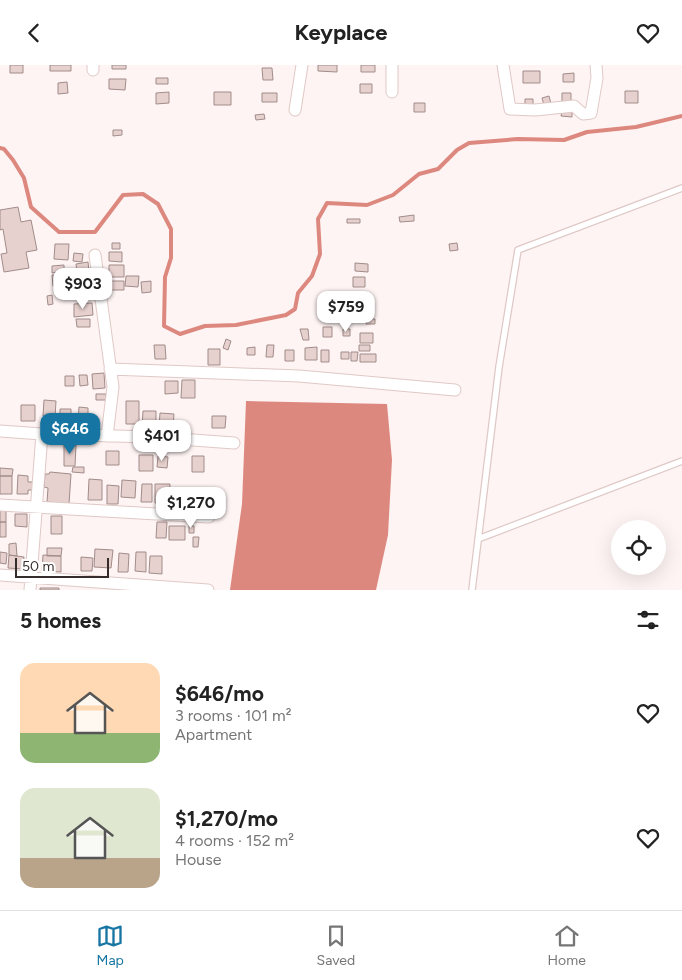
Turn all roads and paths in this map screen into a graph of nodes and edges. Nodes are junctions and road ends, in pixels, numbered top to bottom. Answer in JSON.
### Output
{"nodes":[{"id":1,"x":302,"y":65,"type":"edge"},
{"id":2,"x":392,"y":65,"type":"edge"},
{"id":3,"x":503,"y":65,"type":"edge"},
{"id":4,"x":596,"y":65,"type":"edge"},
{"id":5,"x":392,"y":92,"type":"dead end"},
{"id":6,"x":295,"y":109,"type":"dead end"},
{"id":7,"x":682,"y":188,"type":"edge"},
{"id":8,"x":95,"y":255,"type":"dead end"},
{"id":9,"x":110,"y":369,"type":"junction"},
{"id":10,"x":456,"y":390,"type":"dead end"},
{"id":11,"x":0,"y":431,"type":"edge"},
{"id":12,"x":42,"y":434,"type":"junction"},
{"id":13,"x":107,"y":436,"type":"junction"},
{"id":14,"x":234,"y":443,"type":"dead end"},
{"id":15,"x":682,"y":461,"type":"edge"},
{"id":16,"x":0,"y":505,"type":"edge"},
{"id":17,"x":35,"y":507,"type":"junction"},
{"id":18,"x":209,"y":517,"type":"dead end"},
{"id":19,"x":478,"y":539,"type":"junction"},
{"id":20,"x":0,"y":575,"type":"edge"},
{"id":21,"x":31,"y":577,"type":"junction"},
{"id":22,"x":30,"y":590,"type":"edge"},
{"id":23,"x":208,"y":590,"type":"edge"},
{"id":24,"x":472,"y":590,"type":"edge"}],
"edges":[{"from":1,"to":6,"type":"street"},
{"from":2,"to":5,"type":"street"},
{"from":3,"to":4,"type":"street"},
{"from":7,"to":19,"type":"lane"},
{"from":8,"to":9,"type":"street"},
{"from":9,"to":10,"type":"street"},
{"from":9,"to":13,"type":"street"},
{"from":11,"to":12,"type":"street"},
{"from":12,"to":13,"type":"street"},
{"from":12,"to":17,"type":"street"},
{"from":13,"to":14,"type":"street"},
{"from":15,"to":19,"type":"lane"},
{"from":16,"to":17,"type":"street"},
{"from":17,"to":18,"type":"street"},
{"from":17,"to":21,"type":"street"},
{"from":19,"to":24,"type":"lane"},
{"from":20,"to":21,"type":"street"},
{"from":21,"to":22,"type":"street"},
{"from":21,"to":23,"type":"street"}]}
